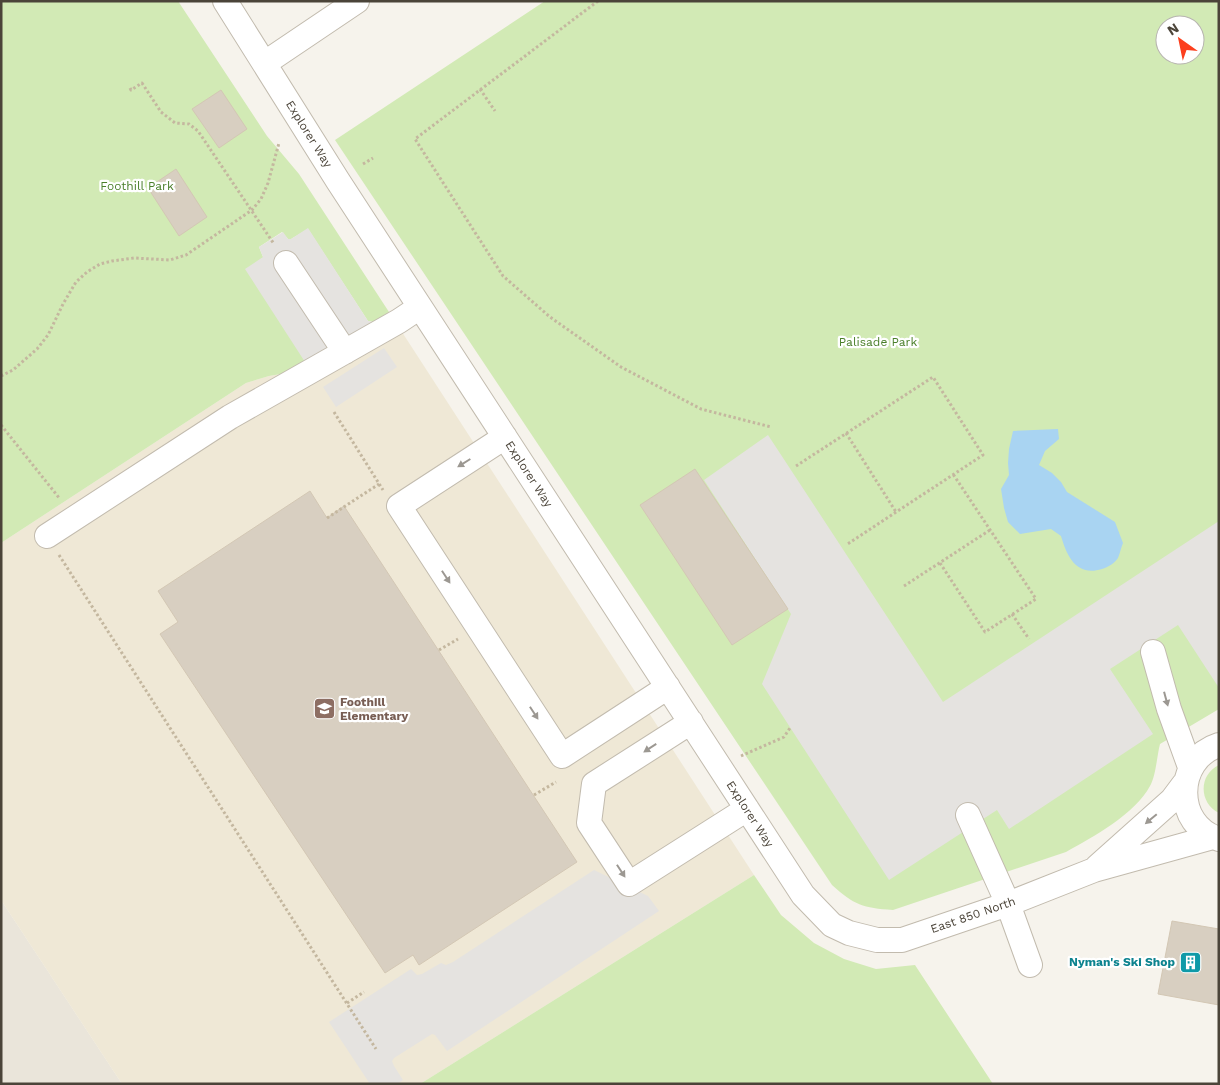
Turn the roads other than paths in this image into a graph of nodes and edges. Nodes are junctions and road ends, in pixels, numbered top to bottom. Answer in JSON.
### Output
{"nodes":[{"id":1,"x":225,"y":1,"type":"edge"},
{"id":2,"x":358,"y":1,"type":"edge"},
{"id":3,"x":265,"y":63,"type":"junction"},
{"id":4,"x":286,"y":263,"type":"dead end"},
{"id":5,"x":420,"y":307,"type":"junction"},
{"id":6,"x":345,"y":352,"type":"junction"},
{"id":7,"x":505,"y":437,"type":"junction"},
{"id":8,"x":46,"y":536,"type":"road end"},
{"id":9,"x":1153,"y":652,"type":"dead end"},
{"id":10,"x":668,"y":687,"type":"junction"},
{"id":11,"x":691,"y":722,"type":"junction"},
{"id":12,"x":1219,"y":745,"type":"edge"},
{"id":13,"x":1187,"y":776,"type":"junction"},
{"id":14,"x":747,"y":809,"type":"junction"},
{"id":15,"x":968,"y":815,"type":"dead end"},
{"id":16,"x":1216,"y":838,"type":"edge"},
{"id":17,"x":1094,"y":870,"type":"junction"},
{"id":18,"x":1008,"y":904,"type":"junction"},
{"id":19,"x":849,"y":933,"type":"joint"},
{"id":20,"x":1030,"y":965,"type":"dead end"}],
"edges":[{"from":1,"to":3,"type":"street","name":"Explorer Way"},
{"from":2,"to":3,"type":"street"},
{"from":3,"to":5,"type":"street","name":"Explorer Way"},
{"from":4,"to":6,"type":"street"},
{"from":5,"to":6,"type":"street"},
{"from":5,"to":7,"type":"street","name":"Explorer Way"},
{"from":6,"to":8,"type":"street"},
{"from":7,"to":10,"type":"street","name":"Explorer Way"},
{"from":7,"to":10,"type":"street","one_way":true},
{"from":9,"to":13,"type":"street","one_way":true},
{"from":10,"to":11,"type":"street","name":"Explorer Way"},
{"from":11,"to":14,"type":"street","name":"Explorer Way"},
{"from":11,"to":14,"type":"street","one_way":true},
{"from":12,"to":13,"type":"street","name":"East 850 North"},
{"from":13,"to":16,"type":"street"},
{"from":13,"to":17,"type":"street","name":"East 850 North","one_way":true},
{"from":14,"to":19,"type":"street","name":"Explorer Way"},
{"from":15,"to":18,"type":"street"},
{"from":16,"to":17,"type":"street","name":"East 850 North"},
{"from":17,"to":18,"type":"street","name":"East 850 North"},
{"from":18,"to":19,"type":"street","name":"East 850 North"},
{"from":18,"to":20,"type":"street"}]}
